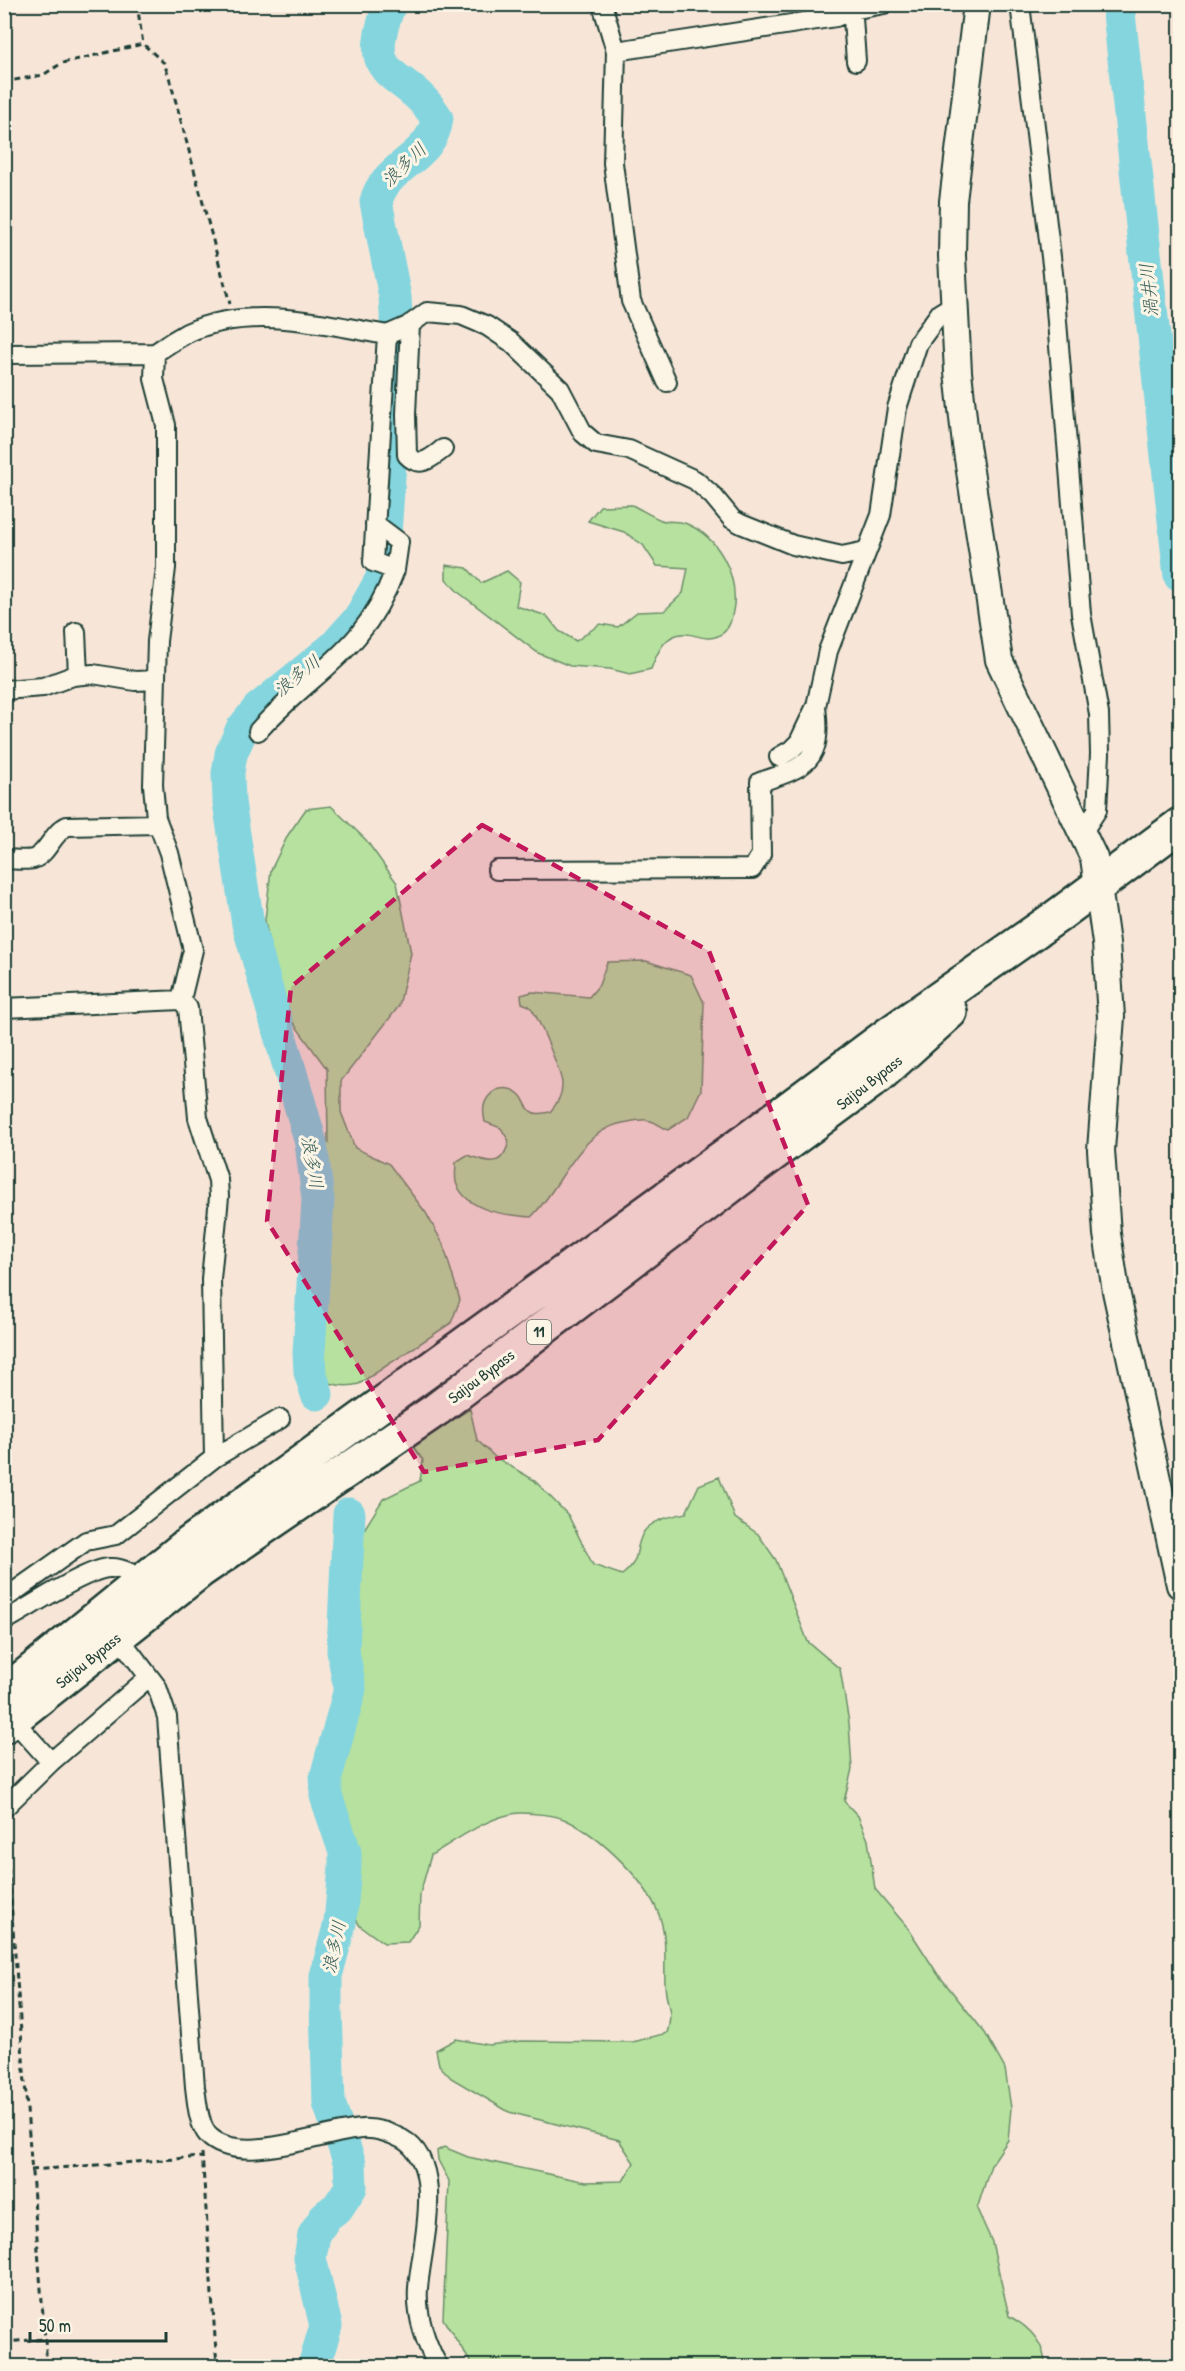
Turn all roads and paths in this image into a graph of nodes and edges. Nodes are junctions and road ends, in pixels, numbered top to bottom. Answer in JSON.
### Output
{"nodes":[{"id":1,"x":137,"y":4,"type":"edge"},
{"id":2,"x":602,"y":4,"type":"edge"},
{"id":3,"x":884,"y":4,"type":"edge"},
{"id":4,"x":977,"y":4,"type":"edge"},
{"id":5,"x":1020,"y":4,"type":"edge"},
{"id":6,"x":852,"y":7,"type":"edge"},
{"id":7,"x":143,"y":44,"type":"junction"},
{"id":8,"x":616,"y":51,"type":"junction"},
{"id":9,"x":856,"y":61,"type":"dead end"},
{"id":10,"x":4,"y":82,"type":"edge"},
{"id":11,"x":955,"y":304,"type":"junction"},
{"id":12,"x":233,"y":320,"type":"junction"},
{"id":13,"x":400,"y":329,"type":"junction"},
{"id":14,"x":155,"y":352,"type":"junction"},
{"id":15,"x":4,"y":354,"type":"edge"},
{"id":16,"x":667,"y":382,"type":"dead end"},
{"id":17,"x":442,"y":448,"type":"dead end"},
{"id":18,"x":382,"y":529,"type":"junction"},
{"id":19,"x":866,"y":551,"type":"junction"},
{"id":20,"x":387,"y":567,"type":"junction"},
{"id":21,"x":76,"y":632,"type":"dead end"},
{"id":22,"x":78,"y":675,"type":"junction"},
{"id":23,"x":156,"y":680,"type":"junction"},
{"id":24,"x":4,"y":690,"type":"edge"},
{"id":25,"x":816,"y":706,"type":"junction"},
{"id":26,"x":258,"y":731,"type":"dead end"},
{"id":27,"x":779,"y":757,"type":"dead end"},
{"id":28,"x":158,"y":824,"type":"junction"},
{"id":29,"x":1180,"y":825,"type":"edge"},
{"id":30,"x":1082,"y":833,"type":"junction"},
{"id":31,"x":4,"y":859,"type":"edge"},
{"id":32,"x":497,"y":870,"type":"dead end"},
{"id":33,"x":1110,"y":876,"type":"junction"},
{"id":34,"x":181,"y":1000,"type":"junction"},
{"id":35,"x":4,"y":1008,"type":"edge"},
{"id":36,"x":280,"y":1419,"type":"dead end"},
{"id":37,"x":214,"y":1458,"type":"junction"},
{"id":38,"x":1180,"y":1585,"type":"edge"},
{"id":39,"x":151,"y":1592,"type":"junction"},
{"id":40,"x":4,"y":1599,"type":"edge"},
{"id":41,"x":4,"y":1621,"type":"edge"},
{"id":42,"x":110,"y":1626,"type":"junction"},
{"id":43,"x":149,"y":1677,"type":"junction"},
{"id":44,"x":4,"y":1694,"type":"edge"},
{"id":45,"x":15,"y":1730,"type":"edge"},
{"id":46,"x":51,"y":1762,"type":"junction"},
{"id":47,"x":4,"y":1808,"type":"edge"},
{"id":48,"x":4,"y":1821,"type":"edge"},
{"id":49,"x":212,"y":2137,"type":"junction"},
{"id":50,"x":201,"y":2157,"type":"junction"},
{"id":51,"x":31,"y":2170,"type":"junction"},
{"id":52,"x":45,"y":2339,"type":"junction"},
{"id":53,"x":4,"y":2342,"type":"edge"},
{"id":54,"x":47,"y":2367,"type":"edge"},
{"id":55,"x":217,"y":2367,"type":"edge"},
{"id":56,"x":438,"y":2367,"type":"edge"}],
"edges":[{"from":1,"to":7,"type":"path"},
{"from":2,"to":8,"type":"street"},
{"from":3,"to":6,"type":"street"},
{"from":4,"to":11,"type":"street"},
{"from":5,"to":30,"type":"street"},
{"from":6,"to":8,"type":"street"},
{"from":6,"to":9,"type":"street"},
{"from":7,"to":10,"type":"path"},
{"from":7,"to":12,"type":"path"},
{"from":8,"to":16,"type":"street"},
{"from":11,"to":19,"type":"street"},
{"from":11,"to":30,"type":"street"},
{"from":12,"to":13,"type":"street"},
{"from":12,"to":14,"type":"street"},
{"from":13,"to":17,"type":"street"},
{"from":13,"to":18,"type":"street"},
{"from":13,"to":19,"type":"street"},
{"from":14,"to":15,"type":"street"},
{"from":14,"to":23,"type":"street"},
{"from":18,"to":20,"type":"street"},
{"from":18,"to":20,"type":"street"},
{"from":19,"to":25,"type":"street"},
{"from":20,"to":26,"type":"street"},
{"from":21,"to":22,"type":"street"},
{"from":22,"to":23,"type":"street"},
{"from":22,"to":24,"type":"street"},
{"from":23,"to":28,"type":"street"},
{"from":25,"to":27,"type":"street"},
{"from":25,"to":32,"type":"street"},
{"from":28,"to":31,"type":"street"},
{"from":28,"to":34,"type":"street"},
{"from":29,"to":33,"type":"highway","name":"Saijou Bypass","number":"11"},
{"from":30,"to":33,"type":"street"},
{"from":33,"to":38,"type":"street"},
{"from":33,"to":39,"type":"highway","name":"Saijou Bypass","number":"11"},
{"from":34,"to":35,"type":"street"},
{"from":34,"to":37,"type":"street"},
{"from":36,"to":37,"type":"street"},
{"from":37,"to":40,"type":"street"},
{"from":39,"to":41,"type":"street"},
{"from":39,"to":42,"type":"highway","name":"Saijou Bypass","number":"11"},
{"from":42,"to":43,"type":"street"},
{"from":42,"to":44,"type":"highway","name":"Saijou Bypass","number":"11"},
{"from":42,"to":45,"type":"highway","name":"Saijou Bypass","number":"11"},
{"from":43,"to":46,"type":"street"},
{"from":43,"to":49,"type":"street"},
{"from":45,"to":46,"type":"street"},
{"from":46,"to":47,"type":"street"},
{"from":48,"to":51,"type":"path"},
{"from":49,"to":50,"type":"path"},
{"from":49,"to":56,"type":"street"},
{"from":50,"to":51,"type":"path"},
{"from":50,"to":55,"type":"path"},
{"from":51,"to":52,"type":"path"},
{"from":52,"to":53,"type":"path"},
{"from":52,"to":54,"type":"path"}]}
